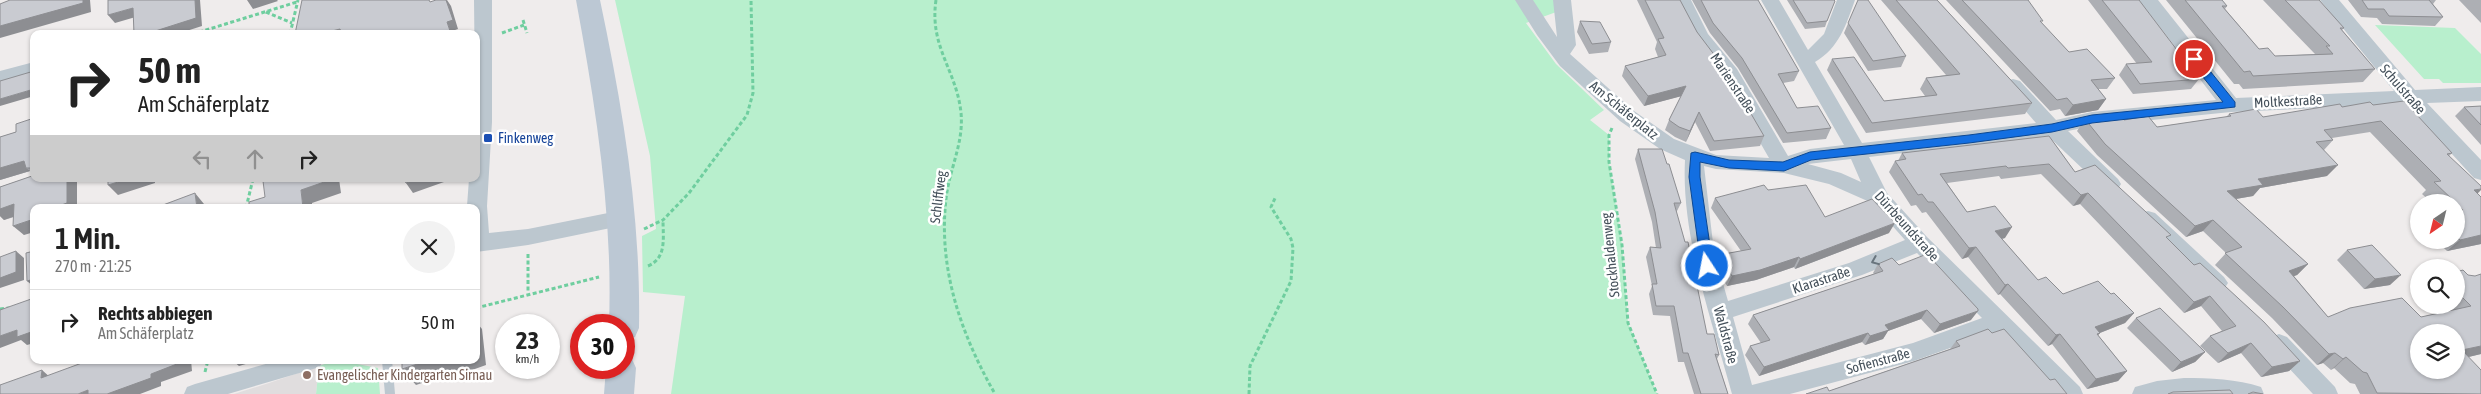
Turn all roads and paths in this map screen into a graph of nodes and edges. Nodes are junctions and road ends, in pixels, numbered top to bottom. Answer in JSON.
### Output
{"nodes":[{"id":1,"x":483,"y":0,"type":"edge"},
{"id":2,"x":588,"y":0,"type":"edge"},
{"id":3,"x":751,"y":0,"type":"edge"},
{"id":4,"x":936,"y":0,"type":"edge"},
{"id":5,"x":1524,"y":0,"type":"edge"},
{"id":6,"x":1562,"y":0,"type":"edge"},
{"id":7,"x":1682,"y":0,"type":"edge"},
{"id":8,"x":1770,"y":0,"type":"edge"},
{"id":9,"x":1846,"y":0,"type":"edge"},
{"id":10,"x":2148,"y":0,"type":"edge"},
{"id":11,"x":2329,"y":0,"type":"edge"},
{"id":12,"x":297,"y":1,"type":"edge"},
{"id":13,"x":265,"y":12,"type":"junction"},
{"id":14,"x":523,"y":20,"type":"dead end"},
{"id":15,"x":292,"y":23,"type":"junction"},
{"id":16,"x":206,"y":30,"type":"edge"},
{"id":17,"x":291,"y":30,"type":"edge"},
{"id":18,"x":480,"y":30,"type":"edge"},
{"id":19,"x":527,"y":33,"type":"dead end"},
{"id":20,"x":1560,"y":54,"type":"junction"},
{"id":21,"x":1804,"y":60,"type":"junction"},
{"id":22,"x":480,"y":64,"type":"edge"},
{"id":23,"x":30,"y":69,"type":"edge"},
{"id":24,"x":1998,"y":70,"type":"edge"},
{"id":25,"x":0,"y":78,"type":"edge"},
{"id":26,"x":2481,"y":94,"type":"edge"},
{"id":27,"x":2409,"y":96,"type":"junction"},
{"id":28,"x":2231,"y":105,"type":"junction"},
{"id":29,"x":1627,"y":116,"type":"junction"},
{"id":30,"x":2052,"y":128,"type":"junction"},
{"id":31,"x":1858,"y":151,"type":"junction"},
{"id":32,"x":480,"y":156,"type":"edge"},
{"id":33,"x":1695,"y":156,"type":"junction"},
{"id":34,"x":1784,"y":166,"type":"junction"},
{"id":35,"x":2481,"y":173,"type":"edge"},
{"id":36,"x":252,"y":182,"type":"edge"},
{"id":37,"x":478,"y":182,"type":"edge"},
{"id":38,"x":1276,"y":196,"type":"dead end"},
{"id":39,"x":1878,"y":198,"type":"junction"},
{"id":40,"x":247,"y":204,"type":"edge"},
{"id":41,"x":477,"y":204,"type":"edge"},
{"id":42,"x":623,"y":218,"type":"junction"},
{"id":43,"x":528,"y":237,"type":"junction"},
{"id":44,"x":480,"y":243,"type":"edge"},
{"id":45,"x":1920,"y":243,"type":"junction"},
{"id":46,"x":645,"y":267,"type":"dead end"},
{"id":47,"x":601,"y":276,"type":"dead end"},
{"id":48,"x":528,"y":293,"type":"junction"},
{"id":49,"x":2232,"y":297,"type":"edge"},
{"id":50,"x":19,"y":307,"type":"edge"},
{"id":51,"x":480,"y":307,"type":"edge"},
{"id":52,"x":0,"y":309,"type":"edge"},
{"id":53,"x":1720,"y":312,"type":"junction"},
{"id":54,"x":624,"y":314,"type":"edge"},
{"id":55,"x":1998,"y":321,"type":"junction"},
{"id":56,"x":2263,"y":325,"type":"edge"},
{"id":57,"x":298,"y":364,"type":"edge"},
{"id":58,"x":387,"y":364,"type":"edge"},
{"id":59,"x":620,"y":379,"type":"edge"},
{"id":60,"x":196,"y":394,"type":"edge"},
{"id":61,"x":390,"y":394,"type":"edge"},
{"id":62,"x":619,"y":394,"type":"edge"},
{"id":63,"x":994,"y":394,"type":"edge"},
{"id":64,"x":1249,"y":394,"type":"edge"},
{"id":65,"x":1657,"y":394,"type":"edge"},
{"id":66,"x":1743,"y":394,"type":"edge"},
{"id":67,"x":1754,"y":394,"type":"edge"},
{"id":68,"x":2072,"y":394,"type":"edge"},
{"id":69,"x":2143,"y":394,"type":"edge"},
{"id":70,"x":2253,"y":394,"type":"edge"},
{"id":71,"x":2327,"y":394,"type":"edge"}],
"edges":[{"from":1,"to":18,"type":"street"},
{"from":2,"to":42,"type":"main road"},
{"from":3,"to":46,"type":"path"},
{"from":4,"to":63,"type":"path","name":"Schliffweg"},
{"from":5,"to":20,"type":"street","name":"Am Schäferplatz"},
{"from":6,"to":20,"type":"street"},
{"from":7,"to":34,"type":"street","name":"Marienstraße"},
{"from":8,"to":21,"type":"street","name":"Dürrbeundstraße"},
{"from":9,"to":21,"type":"street"},
{"from":10,"to":28,"type":"street"},
{"from":11,"to":27,"type":"street","name":"Schulstraße"},
{"from":12,"to":13,"type":"path"},
{"from":12,"to":15,"type":"path"},
{"from":13,"to":15,"type":"path"},
{"from":13,"to":16,"type":"path"},
{"from":14,"to":19,"type":"path"},
{"from":15,"to":17,"type":"path"},
{"from":20,"to":29,"type":"street","name":"Am Schäferplatz"},
{"from":21,"to":31,"type":"street","name":"Dürrbeundstraße"},
{"from":22,"to":32,"type":"street"},
{"from":23,"to":25,"type":"street"},
{"from":24,"to":30,"type":"street"},
{"from":26,"to":27,"type":"street","name":"Moltkestraße"},
{"from":27,"to":28,"type":"street","name":"Moltkestraße"},
{"from":27,"to":35,"type":"street","name":"Schulstraße"},
{"from":28,"to":30,"type":"street","name":"Moltkestraße"},
{"from":29,"to":33,"type":"street","name":"Am Schäferplatz"},
{"from":29,"to":65,"type":"path","name":"Stockhaldenweg"},
{"from":30,"to":31,"type":"street","name":"Moltkestraße"},
{"from":30,"to":49,"type":"street"},
{"from":31,"to":34,"type":"street","name":"Am Schäferplatz"},
{"from":31,"to":39,"type":"street","name":"Dürrbeundstraße"},
{"from":33,"to":34,"type":"street","name":"Am Schäferplatz"},
{"from":33,"to":53,"type":"street","name":"Waldstraße"},
{"from":34,"to":39,"type":"street","name":"Am Schäferplatz"},
{"from":36,"to":40,"type":"path"},
{"from":37,"to":41,"type":"street"},
{"from":38,"to":64,"type":"path"},
{"from":39,"to":45,"type":"street","name":"Dürrbeundstraße"},
{"from":42,"to":43,"type":"street"},
{"from":42,"to":54,"type":"main road"},
{"from":43,"to":44,"type":"street"},
{"from":43,"to":48,"type":"path"},
{"from":45,"to":53,"type":"street","name":"Klarastraße","one_way":true},
{"from":45,"to":55,"type":"street","name":"Dürrbeundstraße"},
{"from":47,"to":48,"type":"path"},
{"from":48,"to":51,"type":"path"},
{"from":50,"to":52,"type":"path"},
{"from":53,"to":66,"type":"street","name":"Waldstraße"},
{"from":55,"to":67,"type":"street","name":"Sofienstraße"},
{"from":55,"to":68,"type":"street","name":"Dürrbeundstraße"},
{"from":56,"to":71,"type":"street"},
{"from":57,"to":60,"type":"street"},
{"from":58,"to":61,"type":"lane"},
{"from":59,"to":62,"type":"main road"},
{"from":69,"to":70,"type":"street"}]}
